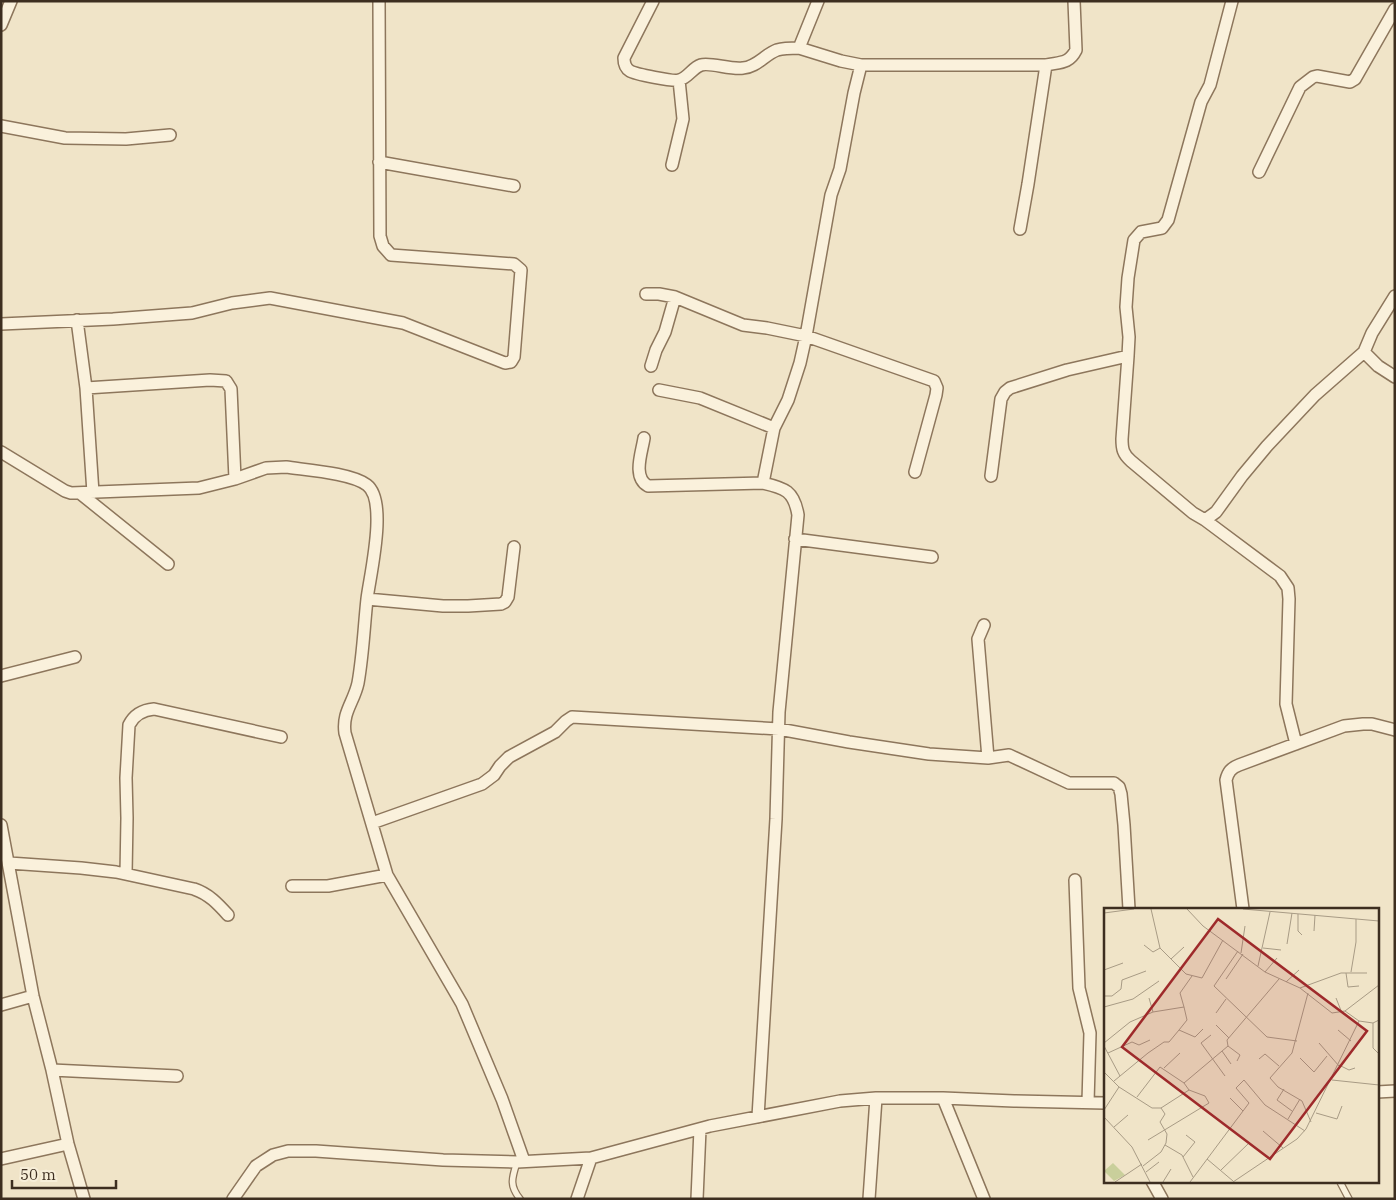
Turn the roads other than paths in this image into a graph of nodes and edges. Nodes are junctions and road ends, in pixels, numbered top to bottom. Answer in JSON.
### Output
{"nodes":[{"id":1,"x":11,"y":1,"type":"edge"},
{"id":2,"x":379,"y":1,"type":"edge"},
{"id":3,"x":653,"y":1,"type":"edge"},
{"id":4,"x":818,"y":1,"type":"edge"},
{"id":5,"x":1074,"y":1,"type":"edge"},
{"id":6,"x":1232,"y":1,"type":"edge"},
{"id":7,"x":1395,"y":9,"type":"edge"},
{"id":8,"x":1,"y":25,"type":"edge"},
{"id":9,"x":800,"y":48,"type":"junction"},
{"id":10,"x":861,"y":65,"type":"junction"},
{"id":11,"x":1046,"y":65,"type":"junction"},
{"id":12,"x":680,"y":80,"type":"junction"},
{"id":13,"x":1,"y":126,"type":"edge"},
{"id":14,"x":170,"y":135,"type":"dead end"},
{"id":15,"x":379,"y":162,"type":"junction"},
{"id":16,"x":672,"y":165,"type":"dead end"},
{"id":17,"x":1259,"y":172,"type":"dead end"},
{"id":18,"x":514,"y":186,"type":"dead end"},
{"id":19,"x":1020,"y":228,"type":"dead end"},
{"id":20,"x":646,"y":294,"type":"dead end"},
{"id":21,"x":1395,"y":296,"type":"edge"},
{"id":22,"x":675,"y":297,"type":"junction"},
{"id":23,"x":77,"y":320,"type":"junction"},
{"id":24,"x":1,"y":324,"type":"edge"},
{"id":25,"x":806,"y":336,"type":"junction"},
{"id":26,"x":1364,"y":352,"type":"junction"},
{"id":27,"x":1128,"y":356,"type":"junction"},
{"id":28,"x":651,"y":366,"type":"dead end"},
{"id":29,"x":1395,"y":377,"type":"edge"},
{"id":30,"x":86,"y":388,"type":"junction"},
{"id":31,"x":659,"y":390,"type":"dead end"},
{"id":32,"x":774,"y":428,"type":"junction"},
{"id":33,"x":644,"y":438,"type":"dead end"},
{"id":34,"x":1,"y":452,"type":"edge"},
{"id":35,"x":915,"y":472,"type":"dead end"},
{"id":36,"x":992,"y":476,"type":"dead end"},
{"id":37,"x":235,"y":479,"type":"junction"},
{"id":38,"x":763,"y":483,"type":"junction"},
{"id":39,"x":93,"y":493,"type":"junction"},
{"id":40,"x":81,"y":494,"type":"junction"},
{"id":41,"x":1205,"y":520,"type":"junction"},
{"id":42,"x":796,"y":539,"type":"junction"},
{"id":43,"x":514,"y":547,"type":"dead end"},
{"id":44,"x":932,"y":558,"type":"dead end"},
{"id":45,"x":168,"y":564,"type":"dead end"},
{"id":46,"x":367,"y":599,"type":"junction"},
{"id":47,"x":984,"y":625,"type":"dead end"},
{"id":48,"x":75,"y":657,"type":"dead end"},
{"id":49,"x":1,"y":676,"type":"edge"},
{"id":50,"x":779,"y":729,"type":"junction"},
{"id":51,"x":1395,"y":730,"type":"edge"},
{"id":52,"x":281,"y":738,"type":"dead end"},
{"id":53,"x":1296,"y":744,"type":"junction"},
{"id":54,"x":988,"y":758,"type":"junction"},
{"id":55,"x":372,"y":823,"type":"junction"},
{"id":56,"x":1,"y":825,"type":"edge"},
{"id":57,"x":7,"y":870,"type":"edge"},
{"id":58,"x":126,"y":874,"type":"junction"},
{"id":59,"x":387,"y":875,"type":"junction"},
{"id":60,"x":1075,"y":880,"type":"dead end"},
{"id":61,"x":292,"y":886,"type":"dead end"},
{"id":62,"x":1128,"y":908,"type":"edge"},
{"id":63,"x":1243,"y":908,"type":"edge"},
{"id":64,"x":228,"y":915,"type":"dead end"},
{"id":65,"x":33,"y":996,"type":"junction"},
{"id":66,"x":1,"y":1005,"type":"edge"},
{"id":67,"x":52,"y":1070,"type":"junction"},
{"id":68,"x":177,"y":1076,"type":"dead end"},
{"id":69,"x":1395,"y":1091,"type":"edge"},
{"id":70,"x":1378,"y":1092,"type":"edge"},
{"id":71,"x":876,"y":1098,"type":"junction"},
{"id":72,"x":942,"y":1098,"type":"junction"},
{"id":73,"x":1088,"y":1102,"type":"junction"},
{"id":74,"x":1104,"y":1103,"type":"edge"},
{"id":75,"x":758,"y":1117,"type":"junction"},
{"id":76,"x":700,"y":1129,"type":"junction"},
{"id":77,"x":68,"y":1144,"type":"junction"},
{"id":78,"x":591,"y":1158,"type":"junction"},
{"id":79,"x":1,"y":1160,"type":"edge"},
{"id":80,"x":520,"y":1161,"type":"junction"},
{"id":81,"x":1153,"y":1182,"type":"edge"},
{"id":82,"x":1340,"y":1182,"type":"edge"},
{"id":83,"x":84,"y":1199,"type":"edge"},
{"id":84,"x":232,"y":1199,"type":"edge"},
{"id":85,"x":520,"y":1199,"type":"edge"},
{"id":86,"x":577,"y":1199,"type":"edge"},
{"id":87,"x":696,"y":1199,"type":"edge"},
{"id":88,"x":868,"y":1199,"type":"edge"},
{"id":89,"x":984,"y":1199,"type":"edge"},
{"id":90,"x":1162,"y":1199,"type":"edge"},
{"id":91,"x":1349,"y":1199,"type":"edge"}],
"edges":[{"from":1,"to":8,"type":"street"},
{"from":2,"to":15,"type":"street"},
{"from":3,"to":12,"type":"street"},
{"from":4,"to":9,"type":"street"},
{"from":5,"to":11,"type":"street"},
{"from":6,"to":27,"type":"street"},
{"from":7,"to":17,"type":"street"},
{"from":9,"to":10,"type":"street"},
{"from":9,"to":12,"type":"street"},
{"from":10,"to":11,"type":"street"},
{"from":10,"to":25,"type":"street"},
{"from":11,"to":19,"type":"street"},
{"from":12,"to":16,"type":"street"},
{"from":13,"to":14,"type":"street"},
{"from":15,"to":18,"type":"street"},
{"from":15,"to":23,"type":"street"},
{"from":20,"to":22,"type":"street"},
{"from":21,"to":26,"type":"street"},
{"from":22,"to":25,"type":"street"},
{"from":22,"to":28,"type":"street"},
{"from":23,"to":24,"type":"street"},
{"from":23,"to":30,"type":"street"},
{"from":25,"to":32,"type":"street"},
{"from":25,"to":35,"type":"street"},
{"from":26,"to":29,"type":"street"},
{"from":26,"to":41,"type":"street"},
{"from":27,"to":36,"type":"street"},
{"from":27,"to":41,"type":"street"},
{"from":30,"to":37,"type":"street"},
{"from":30,"to":39,"type":"street"},
{"from":31,"to":32,"type":"street"},
{"from":32,"to":38,"type":"street"},
{"from":33,"to":38,"type":"street"},
{"from":34,"to":40,"type":"street"},
{"from":37,"to":39,"type":"street"},
{"from":37,"to":46,"type":"street"},
{"from":38,"to":42,"type":"street"},
{"from":39,"to":40,"type":"street"},
{"from":40,"to":45,"type":"street"},
{"from":41,"to":53,"type":"street"},
{"from":42,"to":44,"type":"street"},
{"from":42,"to":50,"type":"street"},
{"from":43,"to":46,"type":"street"},
{"from":46,"to":55,"type":"street"},
{"from":47,"to":54,"type":"street"},
{"from":48,"to":49,"type":"street"},
{"from":50,"to":54,"type":"street"},
{"from":50,"to":55,"type":"street"},
{"from":50,"to":75,"type":"street"},
{"from":51,"to":53,"type":"street"},
{"from":52,"to":58,"type":"street"},
{"from":53,"to":63,"type":"street"},
{"from":54,"to":62,"type":"street"},
{"from":55,"to":59,"type":"street"},
{"from":56,"to":57,"type":"street"},
{"from":57,"to":58,"type":"street"},
{"from":57,"to":65,"type":"street"},
{"from":58,"to":64,"type":"street"},
{"from":59,"to":61,"type":"street"},
{"from":59,"to":80,"type":"street"},
{"from":60,"to":73,"type":"street"},
{"from":65,"to":66,"type":"street"},
{"from":65,"to":67,"type":"street"},
{"from":67,"to":68,"type":"street"},
{"from":67,"to":77,"type":"street"},
{"from":69,"to":70,"type":"street"},
{"from":71,"to":72,"type":"street"},
{"from":71,"to":75,"type":"street"},
{"from":71,"to":88,"type":"street"},
{"from":72,"to":73,"type":"street"},
{"from":72,"to":89,"type":"street"},
{"from":73,"to":74,"type":"street"},
{"from":75,"to":76,"type":"street"},
{"from":76,"to":78,"type":"street"},
{"from":76,"to":87,"type":"street"},
{"from":77,"to":79,"type":"street"},
{"from":77,"to":83,"type":"street"},
{"from":78,"to":80,"type":"street"},
{"from":78,"to":86,"type":"street"},
{"from":80,"to":84,"type":"street"},
{"from":80,"to":85,"type":"lane"},
{"from":81,"to":90,"type":"street"},
{"from":82,"to":91,"type":"lane"}]}
